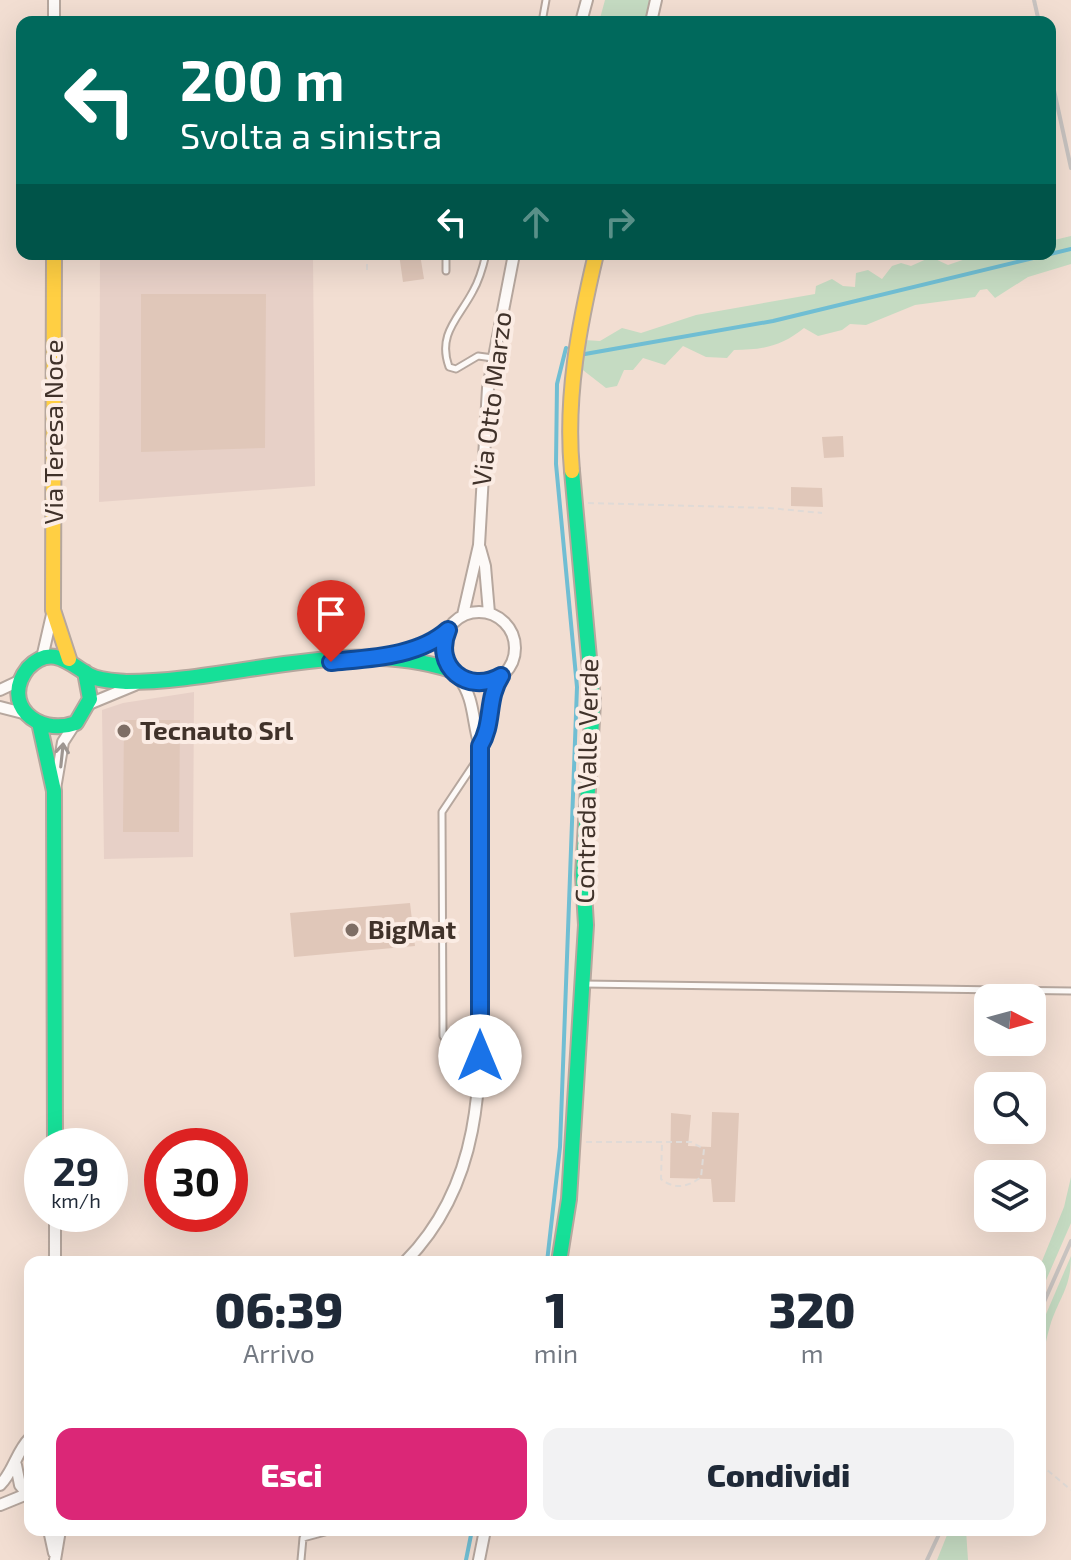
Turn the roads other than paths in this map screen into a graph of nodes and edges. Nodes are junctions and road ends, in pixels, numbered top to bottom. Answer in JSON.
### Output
{"nodes":[{"id":1,"x":54,"y":260,"type":"edge"},
{"id":2,"x":446,"y":260,"type":"edge"},
{"id":3,"x":484,"y":260,"type":"edge"},
{"id":4,"x":513,"y":260,"type":"edge"},
{"id":5,"x":595,"y":260,"type":"edge"},
{"id":6,"x":446,"y":271,"type":"dead end"},
{"id":7,"x":493,"y":358,"type":"junction"},
{"id":8,"x":479,"y":545,"type":"junction"},
{"id":9,"x":53,"y":610,"type":"junction"},
{"id":10,"x":489,"y":613,"type":"junction"},
{"id":11,"x":463,"y":615,"type":"junction"},
{"id":12,"x":448,"y":630,"type":"junction"},
{"id":13,"x":386,"y":657,"type":"junction"},
{"id":14,"x":42,"y":658,"type":"junction"},
{"id":15,"x":69,"y":659,"type":"junction"},
{"id":16,"x":85,"y":672,"type":"junction"},
{"id":17,"x":455,"y":674,"type":"junction"},
{"id":18,"x":501,"y":676,"type":"junction"},
{"id":19,"x":19,"y":681,"type":"junction"},
{"id":20,"x":142,"y":682,"type":"junction"},
{"id":21,"x":0,"y":690,"type":"edge"},
{"id":22,"x":89,"y":704,"type":"junction"},
{"id":23,"x":0,"y":707,"type":"edge"},
{"id":24,"x":23,"y":713,"type":"junction"},
{"id":25,"x":76,"y":723,"type":"junction"},
{"id":26,"x":40,"y":727,"type":"junction"},
{"id":27,"x":480,"y":750,"type":"junction"},
{"id":28,"x":54,"y":791,"type":"junction"},
{"id":29,"x":582,"y":984,"type":"junction"},
{"id":30,"x":1071,"y":991,"type":"edge"},
{"id":31,"x":479,"y":1093,"type":"junction"},
{"id":32,"x":55,"y":1128,"type":"edge"},
{"id":33,"x":55,"y":1232,"type":"edge"},
{"id":34,"x":55,"y":1256,"type":"edge"},
{"id":35,"x":410,"y":1256,"type":"edge"},
{"id":36,"x":560,"y":1256,"type":"edge"},
{"id":37,"x":24,"y":1448,"type":"edge"},
{"id":38,"x":17,"y":1459,"type":"junction"},
{"id":39,"x":0,"y":1485,"type":"edge"},
{"id":40,"x":24,"y":1488,"type":"edge"},
{"id":41,"x":24,"y":1496,"type":"edge"},
{"id":42,"x":0,"y":1505,"type":"edge"},
{"id":43,"x":50,"y":1536,"type":"edge"},
{"id":44,"x":59,"y":1536,"type":"edge"},
{"id":45,"x":310,"y":1536,"type":"edge"},
{"id":46,"x":484,"y":1536,"type":"edge"},
{"id":47,"x":55,"y":1560,"type":"edge"},
{"id":48,"x":301,"y":1560,"type":"edge"},
{"id":49,"x":479,"y":1560,"type":"edge"}],
"edges":[{"from":1,"to":9,"type":"street","name":"Via Teresa Noce"},
{"from":2,"to":6,"type":"lane"},
{"from":3,"to":7,"type":"lane"},
{"from":4,"to":7,"type":"street","name":"Via Otto Marzo"},
{"from":5,"to":29,"type":"street","name":"Contrada Valle Verde"},
{"from":7,"to":8,"type":"street","name":"Via Otto Marzo"},
{"from":8,"to":10,"type":"street","name":"Via Otto Marzo"},
{"from":8,"to":11,"type":"street","name":"Via Otto Marzo"},
{"from":9,"to":14,"type":"street","name":"Via Teresa Noce"},
{"from":9,"to":15,"type":"street","name":"Via Teresa Noce"},
{"from":10,"to":11,"type":"street"},
{"from":10,"to":18,"type":"street"},
{"from":11,"to":12,"type":"street"},
{"from":12,"to":13,"type":"street"},
{"from":12,"to":17,"type":"street"},
{"from":13,"to":17,"type":"street"},
{"from":13,"to":20,"type":"street"},
{"from":14,"to":15,"type":"street"},
{"from":14,"to":19,"type":"street"},
{"from":15,"to":16,"type":"street"},
{"from":16,"to":20,"type":"street"},
{"from":16,"to":22,"type":"street"},
{"from":17,"to":18,"type":"street"},
{"from":17,"to":27,"type":"street"},
{"from":18,"to":27,"type":"street"},
{"from":19,"to":21,"type":"street"},
{"from":19,"to":24,"type":"street"},
{"from":20,"to":22,"type":"street"},
{"from":22,"to":25,"type":"street"},
{"from":23,"to":24,"type":"street"},
{"from":24,"to":26,"type":"street"},
{"from":25,"to":26,"type":"street"},
{"from":28,"to":25,"type":"street","one_way":true},
{"from":26,"to":28,"type":"street"},
{"from":27,"to":31,"type":"street"},
{"from":27,"to":31,"type":"lane"},
{"from":28,"to":32,"type":"street"},
{"from":29,"to":30,"type":"lane"},
{"from":29,"to":36,"type":"street","name":"Contrada Valle Verde"},
{"from":31,"to":35,"type":"street"},
{"from":33,"to":34,"type":"street"},
{"from":37,"to":38,"type":"street"},
{"from":38,"to":39,"type":"street"},
{"from":38,"to":40,"type":"street"},
{"from":41,"to":42,"type":"street"},
{"from":43,"to":47,"type":"street"},
{"from":44,"to":47,"type":"street"},
{"from":45,"to":48,"type":"lane"},
{"from":46,"to":49,"type":"street"}]}
